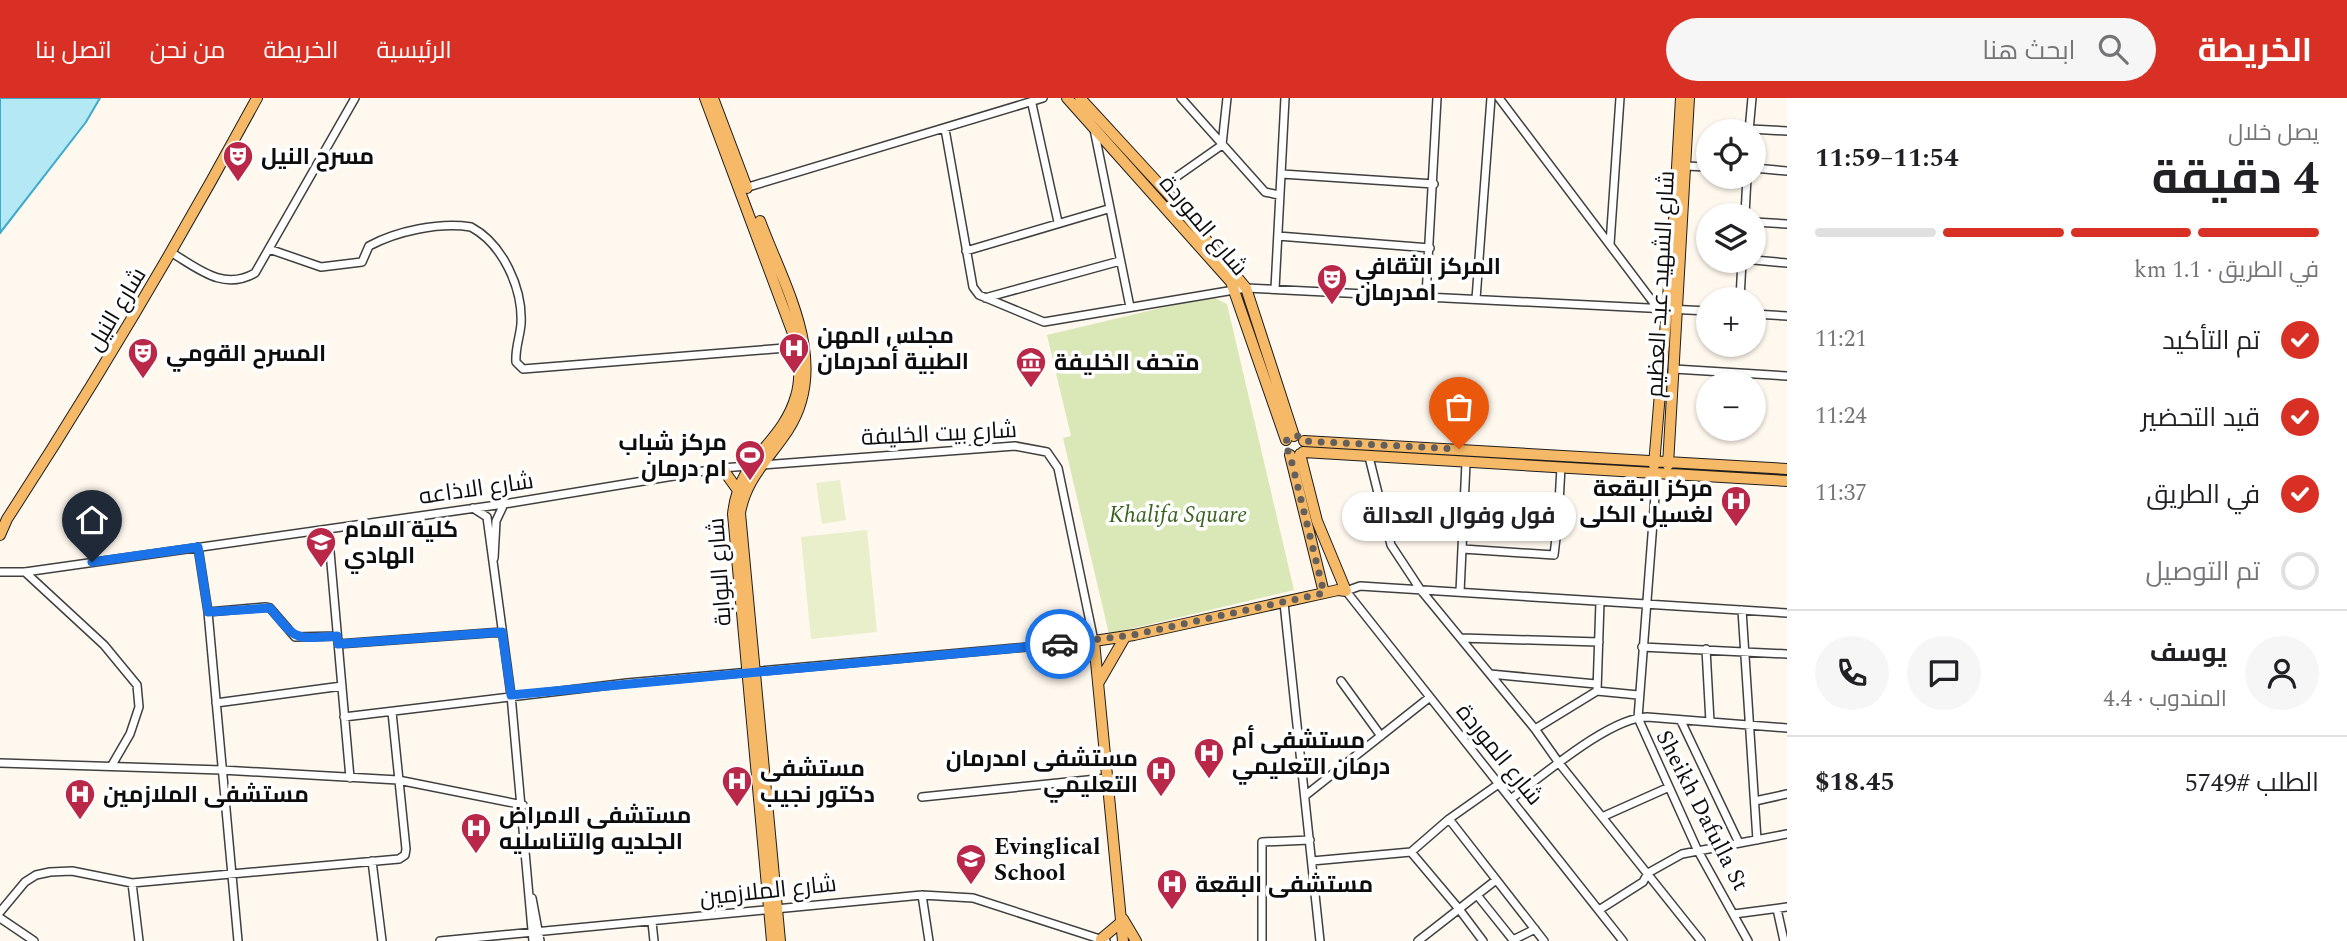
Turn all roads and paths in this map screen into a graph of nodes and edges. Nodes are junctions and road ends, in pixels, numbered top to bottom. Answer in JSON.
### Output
{"nodes":[{"id":1,"x":257,"y":98,"type":"edge"},
{"id":2,"x":355,"y":98,"type":"edge"},
{"id":3,"x":705,"y":98,"type":"edge"},
{"id":4,"x":713,"y":98,"type":"edge"},
{"id":5,"x":1044,"y":98,"type":"edge"},
{"id":6,"x":1067,"y":98,"type":"edge"},
{"id":7,"x":1080,"y":98,"type":"edge"},
{"id":8,"x":1181,"y":98,"type":"edge"},
{"id":9,"x":1227,"y":98,"type":"edge"},
{"id":10,"x":1285,"y":98,"type":"edge"},
{"id":11,"x":1437,"y":98,"type":"edge"},
{"id":12,"x":1491,"y":98,"type":"edge"},
{"id":13,"x":1499,"y":98,"type":"edge"},
{"id":14,"x":1620,"y":98,"type":"edge"},
{"id":15,"x":1681,"y":98,"type":"edge"},
{"id":16,"x":1689,"y":98,"type":"edge"},
{"id":17,"x":1752,"y":98,"type":"edge"},
{"id":18,"x":1032,"y":104,"type":"junction"},
{"id":19,"x":1751,"y":119,"type":"edge"},
{"id":20,"x":945,"y":129,"type":"junction"},
{"id":21,"x":1094,"y":129,"type":"junction"},
{"id":22,"x":1766,"y":130,"type":"edge"},
{"id":23,"x":1787,"y":131,"type":"edge"},
{"id":24,"x":1222,"y":145,"type":"junction"},
{"id":25,"x":1686,"y":166,"type":"junction"},
{"id":26,"x":1696,"y":166,"type":"edge"},
{"id":27,"x":1766,"y":169,"type":"edge"},
{"id":28,"x":1787,"y":171,"type":"edge"},
{"id":29,"x":1282,"y":174,"type":"junction"},
{"id":30,"x":1434,"y":184,"type":"junction"},
{"id":31,"x":1679,"y":186,"type":"junction"},
{"id":32,"x":1162,"y":187,"type":"junction"},
{"id":33,"x":744,"y":189,"type":"junction"},
{"id":34,"x":1279,"y":195,"type":"junction"},
{"id":35,"x":1171,"y":197,"type":"junction"},
{"id":36,"x":1164,"y":206,"type":"junction"},
{"id":37,"x":1108,"y":209,"type":"junction"},
{"id":38,"x":1058,"y":222,"type":"junction"},
{"id":39,"x":1766,"y":223,"type":"edge"},
{"id":40,"x":1787,"y":224,"type":"edge"},
{"id":41,"x":1278,"y":236,"type":"junction"},
{"id":42,"x":1610,"y":245,"type":"junction"},
{"id":43,"x":1430,"y":248,"type":"junction"},
{"id":44,"x":269,"y":249,"type":"junction"},
{"id":45,"x":967,"y":251,"type":"junction"},
{"id":46,"x":172,"y":253,"type":"junction"},
{"id":47,"x":1119,"y":261,"type":"junction"},
{"id":48,"x":1766,"y":261,"type":"edge"},
{"id":49,"x":1787,"y":262,"type":"edge"},
{"id":50,"x":1241,"y":288,"type":"junction"},
{"id":51,"x":1275,"y":289,"type":"junction"},
{"id":52,"x":1426,"y":296,"type":"junction"},
{"id":53,"x":985,"y":298,"type":"junction"},
{"id":54,"x":1476,"y":299,"type":"junction"},
{"id":55,"x":1129,"y":307,"type":"junction"},
{"id":56,"x":1668,"y":310,"type":"junction"},
{"id":57,"x":1696,"y":311,"type":"edge"},
{"id":58,"x":1766,"y":315,"type":"edge"},
{"id":59,"x":1787,"y":316,"type":"edge"},
{"id":60,"x":798,"y":347,"type":"junction"},
{"id":61,"x":1674,"y":369,"type":"junction"},
{"id":62,"x":1787,"y":376,"type":"edge"},
{"id":63,"x":1358,"y":444,"type":"junction"},
{"id":64,"x":1296,"y":446,"type":"junction"},
{"id":65,"x":1357,"y":456,"type":"junction"},
{"id":66,"x":1369,"y":457,"type":"junction"},
{"id":67,"x":1655,"y":459,"type":"junction"},
{"id":68,"x":1669,"y":460,"type":"junction"},
{"id":69,"x":1466,"y":463,"type":"junction"},
{"id":70,"x":761,"y":464,"type":"junction"},
{"id":71,"x":749,"y":465,"type":"junction"},
{"id":72,"x":1561,"y":467,"type":"junction"},
{"id":73,"x":722,"y":468,"type":"junction"},
{"id":74,"x":1787,"y":468,"type":"edge"},
{"id":75,"x":1653,"y":472,"type":"junction"},
{"id":76,"x":1667,"y":473,"type":"junction"},
{"id":77,"x":1787,"y":481,"type":"edge"},
{"id":78,"x":1656,"y":483,"type":"junction"},
{"id":79,"x":737,"y":489,"type":"junction"},
{"id":80,"x":504,"y":504,"type":"junction"},
{"id":81,"x":473,"y":508,"type":"junction"},
{"id":82,"x":1465,"y":512,"type":"junction"},
{"id":83,"x":1558,"y":521,"type":"junction"},
{"id":84,"x":1386,"y":527,"type":"junction"},
{"id":85,"x":328,"y":529,"type":"junction"},
{"id":86,"x":1463,"y":533,"type":"junction"},
{"id":87,"x":0,"y":535,"type":"edge"},
{"id":88,"x":198,"y":547,"type":"junction"},
{"id":89,"x":1464,"y":549,"type":"junction"},
{"id":90,"x":494,"y":562,"type":"junction"},
{"id":91,"x":0,"y":572,"type":"edge"},
{"id":92,"x":25,"y":572,"type":"junction"},
{"id":93,"x":1420,"y":589,"type":"junction"},
{"id":94,"x":1346,"y":591,"type":"junction"},
{"id":95,"x":1460,"y":592,"type":"junction"},
{"id":96,"x":1324,"y":593,"type":"junction"},
{"id":97,"x":1600,"y":602,"type":"junction"},
{"id":98,"x":1284,"y":603,"type":"junction"},
{"id":99,"x":1645,"y":604,"type":"junction"},
{"id":100,"x":1742,"y":610,"type":"junction"},
{"id":101,"x":208,"y":612,"type":"junction"},
{"id":102,"x":1787,"y":613,"type":"edge"},
{"id":103,"x":502,"y":632,"type":"junction"},
{"id":104,"x":1125,"y":637,"type":"junction"},
{"id":105,"x":1461,"y":638,"type":"junction"},
{"id":106,"x":337,"y":640,"type":"junction"},
{"id":107,"x":1094,"y":641,"type":"junction"},
{"id":108,"x":1599,"y":642,"type":"junction"},
{"id":109,"x":1642,"y":646,"type":"junction"},
{"id":110,"x":1706,"y":649,"type":"junction"},
{"id":111,"x":1745,"y":652,"type":"junction"},
{"id":112,"x":1787,"y":654,"type":"edge"},
{"id":113,"x":750,"y":671,"type":"junction"},
{"id":114,"x":1490,"y":674,"type":"junction"},
{"id":115,"x":1341,"y":681,"type":"dead end"},
{"id":116,"x":1098,"y":684,"type":"junction"},
{"id":117,"x":342,"y":686,"type":"junction"},
{"id":118,"x":1596,"y":687,"type":"junction"},
{"id":119,"x":511,"y":695,"type":"junction"},
{"id":120,"x":1638,"y":695,"type":"junction"},
{"id":121,"x":1430,"y":697,"type":"junction"},
{"id":122,"x":216,"y":704,"type":"junction"},
{"id":123,"x":392,"y":712,"type":"junction"},
{"id":124,"x":344,"y":717,"type":"junction"},
{"id":125,"x":1637,"y":718,"type":"junction"},
{"id":126,"x":1681,"y":721,"type":"junction"},
{"id":127,"x":1710,"y":723,"type":"junction"},
{"id":128,"x":1749,"y":727,"type":"junction"},
{"id":129,"x":1787,"y":728,"type":"edge"},
{"id":130,"x":1535,"y":729,"type":"junction"},
{"id":131,"x":1381,"y":736,"type":"junction"},
{"id":132,"x":0,"y":763,"type":"edge"},
{"id":133,"x":1559,"y":763,"type":"junction"},
{"id":134,"x":112,"y":765,"type":"junction"},
{"id":135,"x":222,"y":770,"type":"junction"},
{"id":136,"x":350,"y":778,"type":"junction"},
{"id":137,"x":1107,"y":778,"type":"junction"},
{"id":138,"x":398,"y":780,"type":"junction"},
{"id":139,"x":1500,"y":783,"type":"junction"},
{"id":140,"x":1667,"y":788,"type":"junction"},
{"id":141,"x":1787,"y":794,"type":"edge"},
{"id":142,"x":1306,"y":795,"type":"junction"},
{"id":143,"x":922,"y":797,"type":"dead end"},
{"id":144,"x":1512,"y":798,"type":"junction"},
{"id":145,"x":1755,"y":801,"type":"junction"},
{"id":146,"x":523,"y":805,"type":"junction"},
{"id":147,"x":1602,"y":817,"type":"junction"},
{"id":148,"x":1449,"y":819,"type":"junction"},
{"id":149,"x":1787,"y":834,"type":"edge"},
{"id":150,"x":1310,"y":840,"type":"junction"},
{"id":151,"x":1757,"y":840,"type":"junction"},
{"id":152,"x":1739,"y":843,"type":"junction"},
{"id":153,"x":1698,"y":849,"type":"junction"},
{"id":154,"x":1412,"y":852,"type":"junction"},
{"id":155,"x":372,"y":861,"type":"junction"},
{"id":156,"x":1312,"y":861,"type":"junction"},
{"id":157,"x":1648,"y":873,"type":"junction"},
{"id":158,"x":231,"y":876,"type":"junction"},
{"id":159,"x":1496,"y":880,"type":"junction"},
{"id":160,"x":131,"y":883,"type":"junction"},
{"id":161,"x":922,"y":895,"type":"junction"},
{"id":162,"x":1477,"y":895,"type":"junction"},
{"id":163,"x":1787,"y":907,"type":"edge"},
{"id":164,"x":773,"y":909,"type":"junction"},
{"id":165,"x":1459,"y":909,"type":"junction"},
{"id":166,"x":1777,"y":909,"type":"junction"},
{"id":167,"x":1599,"y":910,"type":"junction"},
{"id":168,"x":0,"y":912,"type":"edge"},
{"id":169,"x":1734,"y":914,"type":"junction"},
{"id":170,"x":0,"y":918,"type":"edge"},
{"id":171,"x":1120,"y":918,"type":"junction"},
{"id":172,"x":652,"y":922,"type":"junction"},
{"id":173,"x":1535,"y":929,"type":"junction"},
{"id":174,"x":537,"y":938,"type":"edge"},
{"id":175,"x":1100,"y":940,"type":"edge"},
{"id":176,"x":34,"y":941,"type":"edge"},
{"id":177,"x":139,"y":941,"type":"edge"},
{"id":178,"x":238,"y":941,"type":"edge"},
{"id":179,"x":382,"y":941,"type":"edge"},
{"id":180,"x":440,"y":941,"type":"edge"},
{"id":181,"x":653,"y":941,"type":"edge"},
{"id":182,"x":772,"y":941,"type":"edge"},
{"id":183,"x":780,"y":941,"type":"edge"},
{"id":184,"x":929,"y":941,"type":"edge"},
{"id":185,"x":1123,"y":941,"type":"edge"},
{"id":186,"x":1136,"y":941,"type":"edge"},
{"id":187,"x":1262,"y":941,"type":"edge"},
{"id":188,"x":1320,"y":941,"type":"edge"},
{"id":189,"x":1418,"y":941,"type":"edge"},
{"id":190,"x":1483,"y":941,"type":"edge"},
{"id":191,"x":1544,"y":941,"type":"edge"},
{"id":192,"x":1623,"y":941,"type":"edge"},
{"id":193,"x":1701,"y":941,"type":"edge"},
{"id":194,"x":1748,"y":941,"type":"edge"},
{"id":195,"x":1784,"y":941,"type":"edge"}],
"edges":[{"from":1,"to":46,"type":"main road","name":"شارع النيل"},
{"from":2,"to":44,"type":"street"},
{"from":3,"to":33,"type":"main road","name":"شارع البوابة"},
{"from":4,"to":33,"type":"main road","name":"شارع البوابة"},
{"from":5,"to":18,"type":"street"},
{"from":6,"to":21,"type":"main road","name":"شارع الموردة"},
{"from":7,"to":32,"type":"main road","name":"شارع الموردة"},
{"from":8,"to":24,"type":"street"},
{"from":9,"to":24,"type":"street"},
{"from":10,"to":29,"type":"street"},
{"from":11,"to":30,"type":"street"},
{"from":12,"to":54,"type":"street"},
{"from":13,"to":42,"type":"street"},
{"from":14,"to":42,"type":"street"},
{"from":15,"to":31,"type":"main road","name":"شارع الشهيد عبد العظيم"},
{"from":16,"to":25,"type":"main road","name":"شارع الشهيد عبد العظيم"},
{"from":17,"to":19,"type":"street"},
{"from":18,"to":20,"type":"street"},
{"from":18,"to":38,"type":"street"},
{"from":20,"to":33,"type":"street"},
{"from":20,"to":45,"type":"street"},
{"from":21,"to":36,"type":"main road","name":"شارع الموردة"},
{"from":21,"to":37,"type":"street"},
{"from":22,"to":23,"type":"street"},
{"from":24,"to":32,"type":"street"},
{"from":24,"to":34,"type":"street"},
{"from":25,"to":26,"type":"street"},
{"from":25,"to":31,"type":"main road","name":"شارع الشهيد عبد العظيم"},
{"from":27,"to":28,"type":"street"},
{"from":29,"to":30,"type":"street"},
{"from":29,"to":34,"type":"street"},
{"from":30,"to":43,"type":"street"},
{"from":31,"to":56,"type":"main road","name":"شارع الشهيد عبد العظيم"},
{"from":32,"to":35,"type":"main road","name":"شارع الموردة"},
{"from":33,"to":60,"type":"main road","name":"شارع البوابة"},
{"from":33,"to":70,"type":"main road","name":"شارع البوابة"},
{"from":34,"to":41,"type":"street"},
{"from":35,"to":36,"type":"main road"},
{"from":35,"to":50,"type":"main road","name":"شارع الموردة"},
{"from":36,"to":50,"type":"main road","name":"شارع الموردة"},
{"from":37,"to":38,"type":"street"},
{"from":37,"to":47,"type":"street"},
{"from":38,"to":45,"type":"street"},
{"from":39,"to":40,"type":"street"},
{"from":41,"to":43,"type":"street"},
{"from":41,"to":51,"type":"street"},
{"from":42,"to":56,"type":"street"},
{"from":43,"to":52,"type":"street"},
{"from":44,"to":46,"type":"street"},
{"from":44,"to":60,"type":"street"},
{"from":45,"to":53,"type":"street"},
{"from":46,"to":87,"type":"main road","name":"شارع النيل"},
{"from":47,"to":53,"type":"street"},
{"from":47,"to":55,"type":"street"},
{"from":48,"to":49,"type":"street"},
{"from":50,"to":51,"type":"street"},
{"from":50,"to":55,"type":"street"},
{"from":50,"to":64,"type":"main road","name":"شارع الموردة"},
{"from":51,"to":52,"type":"street"},
{"from":52,"to":54,"type":"street"},
{"from":53,"to":55,"type":"street"},
{"from":54,"to":56,"type":"street"},
{"from":56,"to":57,"type":"street"},
{"from":56,"to":61,"type":"main road","name":"شارع الشهيد عبد العظيم"},
{"from":56,"to":67,"type":"main road","name":"شارع الشهيد عبد العظيم"},
{"from":58,"to":59,"type":"street"},
{"from":60,"to":71,"type":"main road","name":"شارع البوابة"},
{"from":61,"to":62,"type":"street"},
{"from":61,"to":68,"type":"main road","name":"شارع الشهيد عبد العظيم"},
{"from":63,"to":64,"type":"main road"},
{"from":63,"to":65,"type":"main road"},
{"from":63,"to":67,"type":"main road"},
{"from":64,"to":65,"type":"main road"},
{"from":64,"to":94,"type":"main road"},
{"from":64,"to":96,"type":"main road"},
{"from":65,"to":66,"type":"main road"},
{"from":66,"to":69,"type":"main road"},
{"from":66,"to":84,"type":"street"},
{"from":67,"to":68,"type":"main road"},
{"from":67,"to":75,"type":"main road","name":"شارع الشهيد عبد العظيم"},
{"from":68,"to":74,"type":"main road"},
{"from":68,"to":76,"type":"main road","name":"شارع الشهيد عبد العظيم"},
{"from":69,"to":72,"type":"main road"},
{"from":69,"to":82,"type":"street"},
{"from":70,"to":71,"type":"street","name":"شارع الاذاعه"},
{"from":70,"to":107,"type":"street","name":"شارع بيت الخليفة"},
{"from":70,"to":113,"type":"main road","name":"شارع البوابة"},
{"from":71,"to":73,"type":"street","name":"شارع الاذاعه"},
{"from":71,"to":79,"type":"main road","name":"شارع البوابة"},
{"from":72,"to":75,"type":"main road"},
{"from":72,"to":83,"type":"street"},
{"from":73,"to":79,"type":"main road"},
{"from":73,"to":80,"type":"street","name":"شارع الاذاعه"},
{"from":75,"to":76,"type":"main road"},
{"from":75,"to":78,"type":"street"},
{"from":76,"to":77,"type":"main road"},
{"from":76,"to":78,"type":"street"},
{"from":78,"to":99,"type":"street","name":"Sheikh Dafulla St"},
{"from":79,"to":113,"type":"main road","name":"شارع البوابة"},
{"from":80,"to":81,"type":"street","name":"شارع الاذاعه"},
{"from":80,"to":90,"type":"street"},
{"from":81,"to":85,"type":"street","name":"شارع الاذاعه"},
{"from":81,"to":90,"type":"street"},
{"from":82,"to":83,"type":"street"},
{"from":82,"to":86,"type":"street"},
{"from":83,"to":89,"type":"street"},
{"from":84,"to":86,"type":"street"},
{"from":84,"to":93,"type":"street"},
{"from":85,"to":88,"type":"street","name":"شارع الاذاعه"},
{"from":85,"to":106,"type":"street"},
{"from":86,"to":89,"type":"street"},
{"from":88,"to":92,"type":"street","name":"شارع الاذاعه"},
{"from":88,"to":101,"type":"street"},
{"from":89,"to":95,"type":"street"},
{"from":90,"to":103,"type":"street"},
{"from":91,"to":92,"type":"street","name":"شارع الاذاعه"},
{"from":92,"to":134,"type":"street"},
{"from":93,"to":94,"type":"street"},
{"from":93,"to":95,"type":"street"},
{"from":93,"to":105,"type":"street"},
{"from":94,"to":96,"type":"main road"},
{"from":94,"to":121,"type":"street","name":"شارع الموردة"},
{"from":95,"to":97,"type":"street"},
{"from":96,"to":98,"type":"main road"},
{"from":97,"to":99,"type":"street"},
{"from":97,"to":108,"type":"street"},
{"from":98,"to":104,"type":"main road"},
{"from":98,"to":142,"type":"street"},
{"from":99,"to":100,"type":"street"},
{"from":99,"to":109,"type":"street","name":"Sheikh Dafulla St"},
{"from":100,"to":102,"type":"street"},
{"from":100,"to":111,"type":"street"},
{"from":101,"to":106,"type":"street"},
{"from":101,"to":122,"type":"street"},
{"from":103,"to":106,"type":"street"},
{"from":103,"to":119,"type":"street"},
{"from":104,"to":107,"type":"main road"},
{"from":104,"to":116,"type":"main road"},
{"from":105,"to":108,"type":"street"},
{"from":105,"to":114,"type":"street"},
{"from":106,"to":117,"type":"street"},
{"from":107,"to":113,"type":"street"},
{"from":107,"to":116,"type":"main road"},
{"from":108,"to":118,"type":"street"},
{"from":109,"to":110,"type":"street"},
{"from":109,"to":120,"type":"street","name":"Sheikh Dafulla St"},
{"from":110,"to":111,"type":"street"},
{"from":110,"to":127,"type":"street"},
{"from":111,"to":112,"type":"street"},
{"from":111,"to":128,"type":"street"},
{"from":113,"to":119,"type":"street"},
{"from":113,"to":164,"type":"main road","name":"شارع البوابة"},
{"from":114,"to":118,"type":"street"},
{"from":114,"to":130,"type":"street"},
{"from":115,"to":131,"type":"street"},
{"from":116,"to":137,"type":"main road"},
{"from":117,"to":122,"type":"street"},
{"from":117,"to":124,"type":"street"},
{"from":118,"to":120,"type":"street"},
{"from":118,"to":130,"type":"street"},
{"from":119,"to":123,"type":"street"},
{"from":119,"to":146,"type":"street"},
{"from":120,"to":125,"type":"street","name":"Sheikh Dafulla St"},
{"from":121,"to":131,"type":"street"},
{"from":121,"to":139,"type":"street","name":"شارع الموردة"},
{"from":122,"to":135,"type":"street"},
{"from":123,"to":124,"type":"street"},
{"from":123,"to":138,"type":"street"},
{"from":124,"to":136,"type":"street"},
{"from":125,"to":126,"type":"street"},
{"from":125,"to":133,"type":"street"},
{"from":125,"to":140,"type":"street","name":"Sheikh Dafulla St"},
{"from":126,"to":127,"type":"street"},
{"from":126,"to":152,"type":"street"},
{"from":127,"to":128,"type":"street"},
{"from":128,"to":129,"type":"street"},
{"from":128,"to":145,"type":"street"},
{"from":130,"to":133,"type":"street"},
{"from":131,"to":142,"type":"street"},
{"from":132,"to":134,"type":"street"},
{"from":133,"to":144,"type":"street"},
{"from":133,"to":147,"type":"street"},
{"from":134,"to":135,"type":"street"},
{"from":135,"to":136,"type":"street"},
{"from":135,"to":158,"type":"street"},
{"from":136,"to":138,"type":"street"},
{"from":137,"to":143,"type":"street"},
{"from":137,"to":171,"type":"main road"},
{"from":138,"to":146,"type":"street"},
{"from":138,"to":155,"type":"street"},
{"from":139,"to":144,"type":"street","name":"شارع الموردة"},
{"from":139,"to":148,"type":"street"},
{"from":140,"to":147,"type":"street"},
{"from":140,"to":153,"type":"street","name":"Sheikh Dafulla St"},
{"from":141,"to":145,"type":"street"},
{"from":142,"to":150,"type":"street"},
{"from":144,"to":167,"type":"street","name":"شارع الموردة"},
{"from":145,"to":151,"type":"street"},
{"from":146,"to":174,"type":"street"},
{"from":147,"to":157,"type":"street"},
{"from":148,"to":154,"type":"street"},
{"from":148,"to":159,"type":"street"},
{"from":149,"to":151,"type":"street"},
{"from":150,"to":156,"type":"street"},
{"from":150,"to":187,"type":"street"},
{"from":151,"to":152,"type":"street"},
{"from":152,"to":153,"type":"street"},
{"from":153,"to":157,"type":"street"},
{"from":153,"to":169,"type":"street","name":"Sheikh Dafulla St"},
{"from":154,"to":156,"type":"street"},
{"from":154,"to":165,"type":"street"},
{"from":155,"to":158,"type":"street"},
{"from":155,"to":179,"type":"street"},
{"from":156,"to":188,"type":"street"},
{"from":157,"to":167,"type":"street"},
{"from":157,"to":193,"type":"street"},
{"from":158,"to":160,"type":"street"},
{"from":158,"to":178,"type":"street"},
{"from":159,"to":162,"type":"street"},
{"from":159,"to":173,"type":"street"},
{"from":160,"to":168,"type":"street"},
{"from":160,"to":177,"type":"street"},
{"from":161,"to":164,"type":"street","name":"شارع الملازمين"},
{"from":161,"to":175,"type":"street","name":"شارع الملازمين"},
{"from":161,"to":184,"type":"street"},
{"from":162,"to":165,"type":"street"},
{"from":162,"to":173,"type":"street"},
{"from":163,"to":166,"type":"street"},
{"from":164,"to":172,"type":"street","name":"شارع الملازمين"},
{"from":164,"to":182,"type":"main road"},
{"from":164,"to":183,"type":"main road"},
{"from":165,"to":189,"type":"street"},
{"from":165,"to":190,"type":"street"},
{"from":166,"to":169,"type":"street"},
{"from":166,"to":195,"type":"street"},
{"from":167,"to":192,"type":"street","name":"شارع الموردة"},
{"from":169,"to":194,"type":"street","name":"Sheikh Dafulla St"},
{"from":170,"to":176,"type":"street"},
{"from":171,"to":175,"type":"main road"},
{"from":171,"to":185,"type":"main road"},
{"from":171,"to":186,"type":"main road"},
{"from":172,"to":174,"type":"street","name":"شارع الملازمين"},
{"from":172,"to":181,"type":"street"},
{"from":173,"to":191,"type":"street"},
{"from":174,"to":180,"type":"street","name":"شارع الملازمين"}]}
